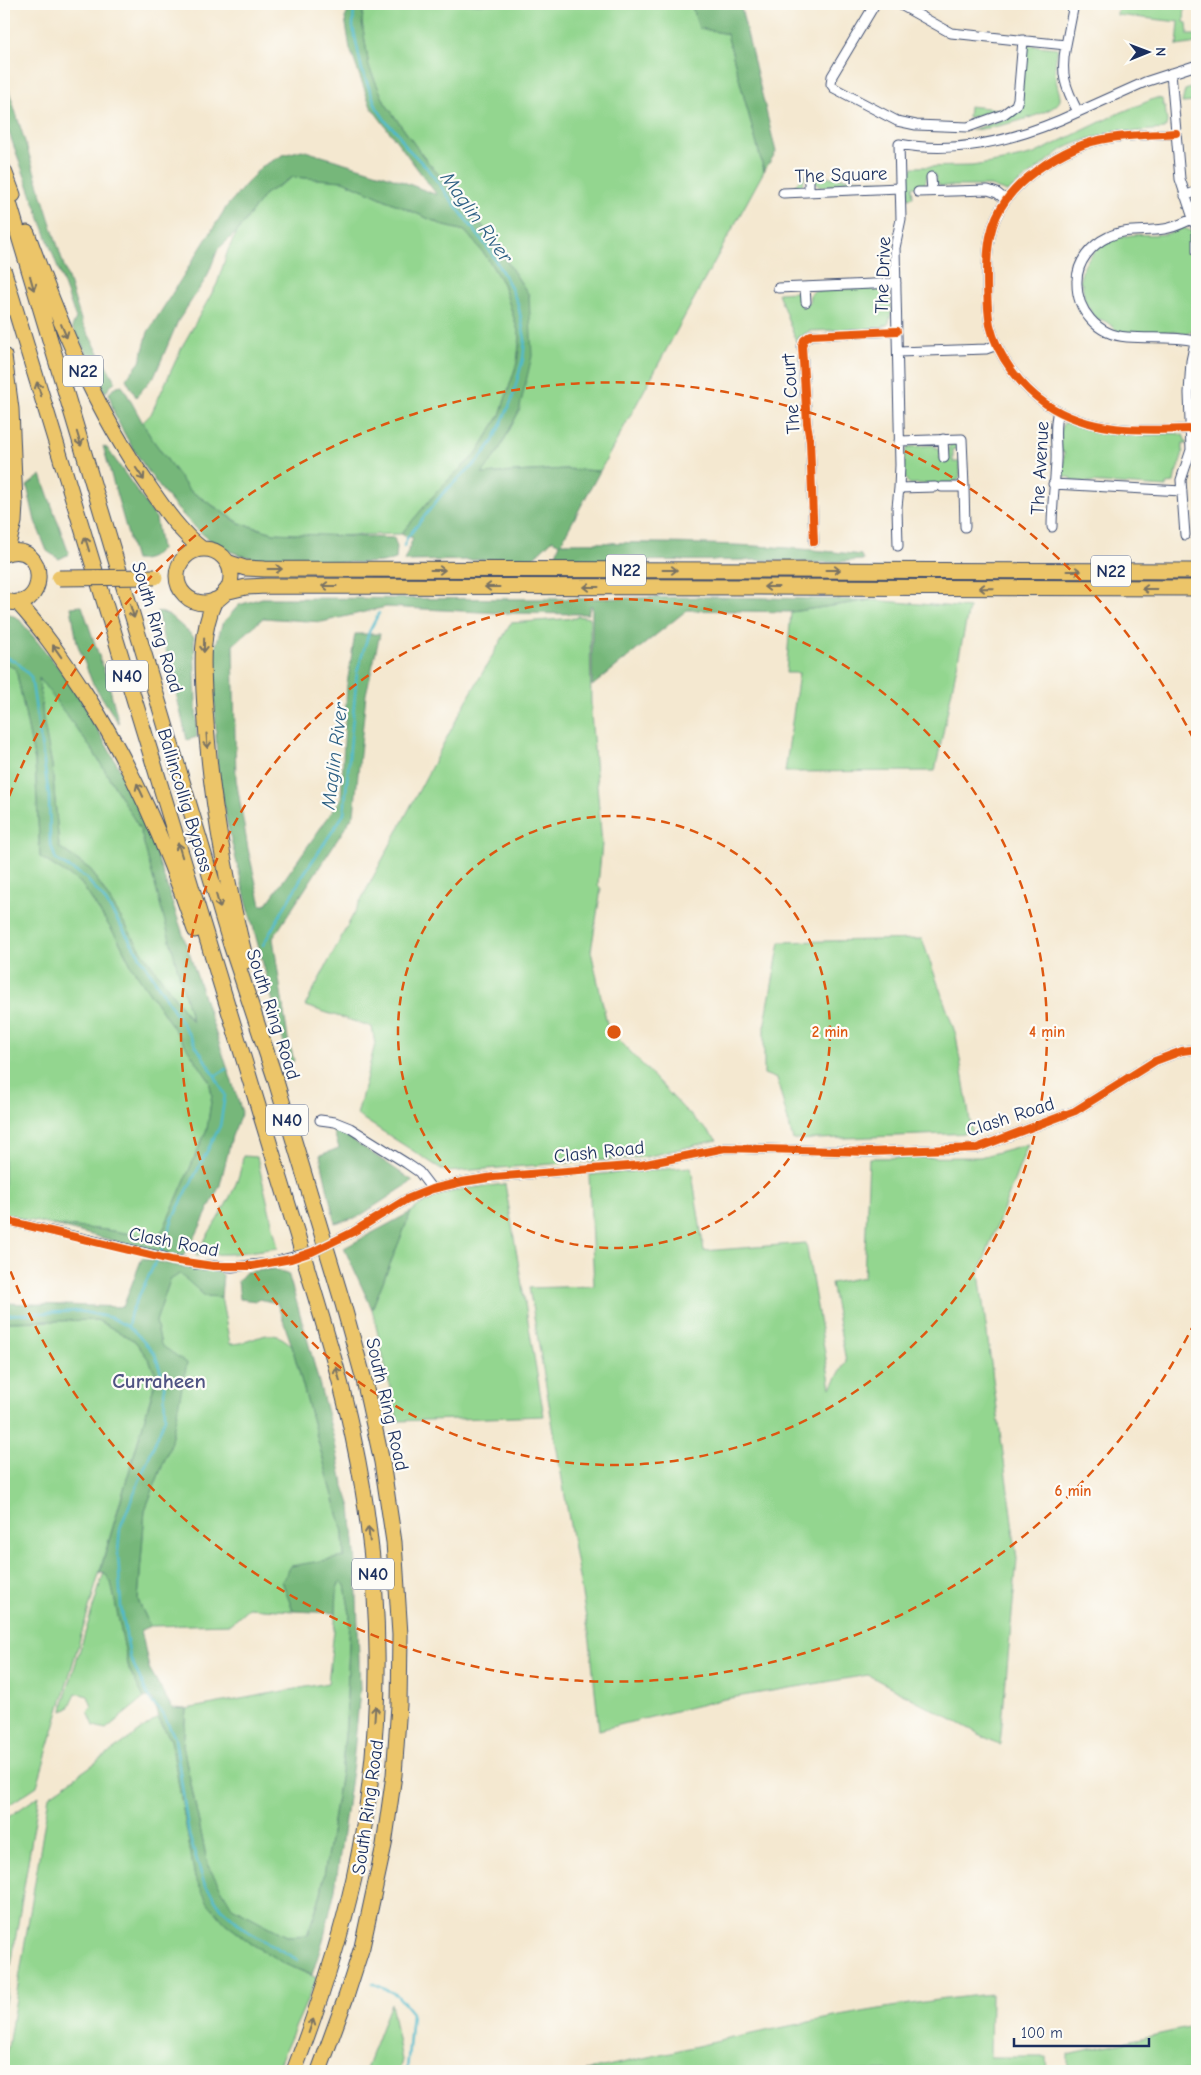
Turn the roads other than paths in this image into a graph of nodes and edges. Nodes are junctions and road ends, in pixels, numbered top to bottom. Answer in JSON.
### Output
{"nodes":[{"id":1,"x":875,"y":4,"type":"edge"},
{"id":2,"x":899,"y":4,"type":"edge"},
{"id":3,"x":1074,"y":4,"type":"edge"},
{"id":4,"x":1023,"y":40,"type":"junction"},
{"id":5,"x":1066,"y":45,"type":"junction"},
{"id":6,"x":1197,"y":65,"type":"edge"},
{"id":7,"x":1171,"y":73,"type":"junction"},
{"id":8,"x":1078,"y":112,"type":"junction"},
{"id":9,"x":1176,"y":133,"type":"junction"},
{"id":10,"x":4,"y":170,"type":"edge"},
{"id":11,"x":809,"y":177,"type":"dead end"},
{"id":12,"x":931,"y":177,"type":"dead end"},
{"id":13,"x":4,"y":186,"type":"edge"},
{"id":14,"x":900,"y":188,"type":"junction"},
{"id":15,"x":809,"y":191,"type":"junction"},
{"id":16,"x":932,"y":191,"type":"junction"},
{"id":17,"x":1197,"y":191,"type":"edge"},
{"id":18,"x":918,"y":192,"type":"dead end"},
{"id":19,"x":782,"y":193,"type":"dead end"},
{"id":20,"x":1184,"y":196,"type":"junction"},
{"id":21,"x":1006,"y":200,"type":"junction"},
{"id":22,"x":1192,"y":219,"type":"junction"},
{"id":23,"x":1197,"y":252,"type":"edge"},
{"id":24,"x":4,"y":272,"type":"edge"},
{"id":25,"x":896,"y":283,"type":"junction"},
{"id":26,"x":805,"y":287,"type":"junction"},
{"id":27,"x":778,"y":288,"type":"dead end"},
{"id":28,"x":806,"y":302,"type":"dead end"},
{"id":29,"x":897,"y":331,"type":"junction"},
{"id":30,"x":1196,"y":337,"type":"edge"},
{"id":31,"x":997,"y":345,"type":"junction"},
{"id":32,"x":898,"y":352,"type":"junction"},
{"id":33,"x":4,"y":356,"type":"edge"},
{"id":34,"x":1194,"y":361,"type":"edge"},
{"id":35,"x":1058,"y":411,"type":"junction"},
{"id":36,"x":1190,"y":429,"type":"junction"},
{"id":37,"x":943,"y":439,"type":"junction"},
{"id":38,"x":899,"y":441,"type":"junction"},
{"id":39,"x":944,"y":458,"type":"dead end"},
{"id":40,"x":1053,"y":484,"type":"junction"},
{"id":41,"x":964,"y":487,"type":"junction"},
{"id":42,"x":899,"y":488,"type":"junction"},
{"id":43,"x":1182,"y":491,"type":"junction"},
{"id":44,"x":965,"y":527,"type":"dead end"},
{"id":45,"x":1052,"y":527,"type":"dead end"},
{"id":46,"x":1185,"y":535,"type":"dead end"},
{"id":47,"x":814,"y":542,"type":"dead end"},
{"id":48,"x":898,"y":546,"type":"dead end"},
{"id":49,"x":202,"y":549,"type":"junction"},
{"id":50,"x":5,"y":553,"type":"edge"},
{"id":51,"x":227,"y":562,"type":"junction"},
{"id":52,"x":38,"y":568,"type":"junction"},
{"id":53,"x":178,"y":568,"type":"junction"},
{"id":54,"x":1197,"y":571,"type":"edge"},
{"id":55,"x":154,"y":577,"type":"junction"},
{"id":56,"x":59,"y":578,"type":"junction"},
{"id":57,"x":1197,"y":588,"type":"edge"},
{"id":58,"x":181,"y":590,"type":"junction"},
{"id":59,"x":34,"y":592,"type":"junction"},
{"id":60,"x":220,"y":596,"type":"junction"},
{"id":61,"x":10,"y":601,"type":"edge"},
{"id":62,"x":1197,"y":1049,"type":"edge"},
{"id":63,"x":275,"y":1078,"type":"junction"},
{"id":64,"x":250,"y":1082,"type":"junction"},
{"id":65,"x":320,"y":1120,"type":"dead end"},
{"id":66,"x":432,"y":1189,"type":"junction"},
{"id":67,"x":4,"y":1220,"type":"edge"},
{"id":68,"x":294,"y":2071,"type":"edge"},
{"id":69,"x":319,"y":2071,"type":"edge"}],
"edges":[{"from":1,"to":4,"type":"street"},
{"from":2,"to":4,"type":"street"},
{"from":3,"to":5,"type":"street"},
{"from":4,"to":5,"type":"street"},
{"from":5,"to":8,"type":"street"},
{"from":6,"to":7,"type":"street"},
{"from":7,"to":8,"type":"street"},
{"from":7,"to":9,"type":"street"},
{"from":8,"to":14,"type":"street","name":"The Drive"},
{"from":9,"to":20,"type":"street"},
{"from":9,"to":21,"type":"street","name":"The Avenue"},
{"from":10,"to":49,"type":"highway","number":"N22","one_way":true},
{"from":11,"to":15,"type":"street"},
{"from":12,"to":16,"type":"street"},
{"from":13,"to":63,"type":"highway","name":"South Ring Road","number":"N40","one_way":true},
{"from":14,"to":15,"type":"street","name":"The Square"},
{"from":14,"to":25,"type":"street","name":"The Drive"},
{"from":15,"to":19,"type":"street","name":"The Square"},
{"from":16,"to":18,"type":"street"},
{"from":16,"to":21,"type":"street"},
{"from":17,"to":20,"type":"street"},
{"from":20,"to":22,"type":"street"},
{"from":21,"to":31,"type":"street","name":"The Avenue"},
{"from":22,"to":23,"type":"street"},
{"from":22,"to":30,"type":"street"},
{"from":64,"to":24,"type":"highway","name":"Ballincollig Bypass","number":"N40","one_way":true},
{"from":25,"to":26,"type":"street"},
{"from":25,"to":29,"type":"street","name":"The Drive"},
{"from":26,"to":27,"type":"street"},
{"from":26,"to":28,"type":"street"},
{"from":29,"to":32,"type":"street","name":"The Drive"},
{"from":29,"to":47,"type":"street","name":"The Court"},
{"from":30,"to":34,"type":"street"},
{"from":31,"to":32,"type":"street"},
{"from":31,"to":35,"type":"street","name":"The Avenue"},
{"from":32,"to":38,"type":"street"},
{"from":33,"to":50,"type":"highway","number":"N22"},
{"from":34,"to":36,"type":"street"},
{"from":35,"to":36,"type":"street","name":"The Avenue"},
{"from":35,"to":40,"type":"street","name":"The Avenue"},
{"from":36,"to":43,"type":"street"},
{"from":37,"to":38,"type":"street"},
{"from":37,"to":39,"type":"street"},
{"from":37,"to":41,"type":"street"},
{"from":38,"to":42,"type":"street"},
{"from":40,"to":43,"type":"street"},
{"from":40,"to":45,"type":"street","name":"The Avenue"},
{"from":41,"to":42,"type":"street"},
{"from":41,"to":44,"type":"street"},
{"from":42,"to":48,"type":"street"},
{"from":43,"to":46,"type":"street"},
{"from":49,"to":51,"type":"highway","number":"N22"},
{"from":49,"to":53,"type":"highway","number":"N22"},
{"from":50,"to":52,"type":"highway","number":"N22"},
{"from":51,"to":54,"type":"highway","number":"N22","one_way":true},
{"from":51,"to":60,"type":"highway"},
{"from":52,"to":56,"type":"highway","number":"N22"},
{"from":52,"to":59,"type":"highway"},
{"from":53,"to":55,"type":"highway","number":"N22"},
{"from":53,"to":58,"type":"highway"},
{"from":55,"to":56,"type":"highway","number":"N22","bridge":true},
{"from":55,"to":58,"type":"highway","number":"N22"},
{"from":56,"to":59,"type":"highway","number":"N22"},
{"from":57,"to":60,"type":"highway","number":"N22","one_way":true},
{"from":58,"to":60,"type":"highway","number":"N22"},
{"from":59,"to":61,"type":"highway","number":"N22"},
{"from":60,"to":63,"type":"highway","one_way":true},
{"from":64,"to":61,"type":"highway","one_way":true},
{"from":62,"to":66,"type":"street","name":"Clash Road"},
{"from":63,"to":69,"type":"highway","name":"South Ring Road","number":"N40"},
{"from":68,"to":64,"type":"highway","name":"South Ring Road","number":"N40","one_way":true},
{"from":65,"to":66,"type":"street"},
{"from":66,"to":67,"type":"street","name":"Clash Road","bridge":true}]}
